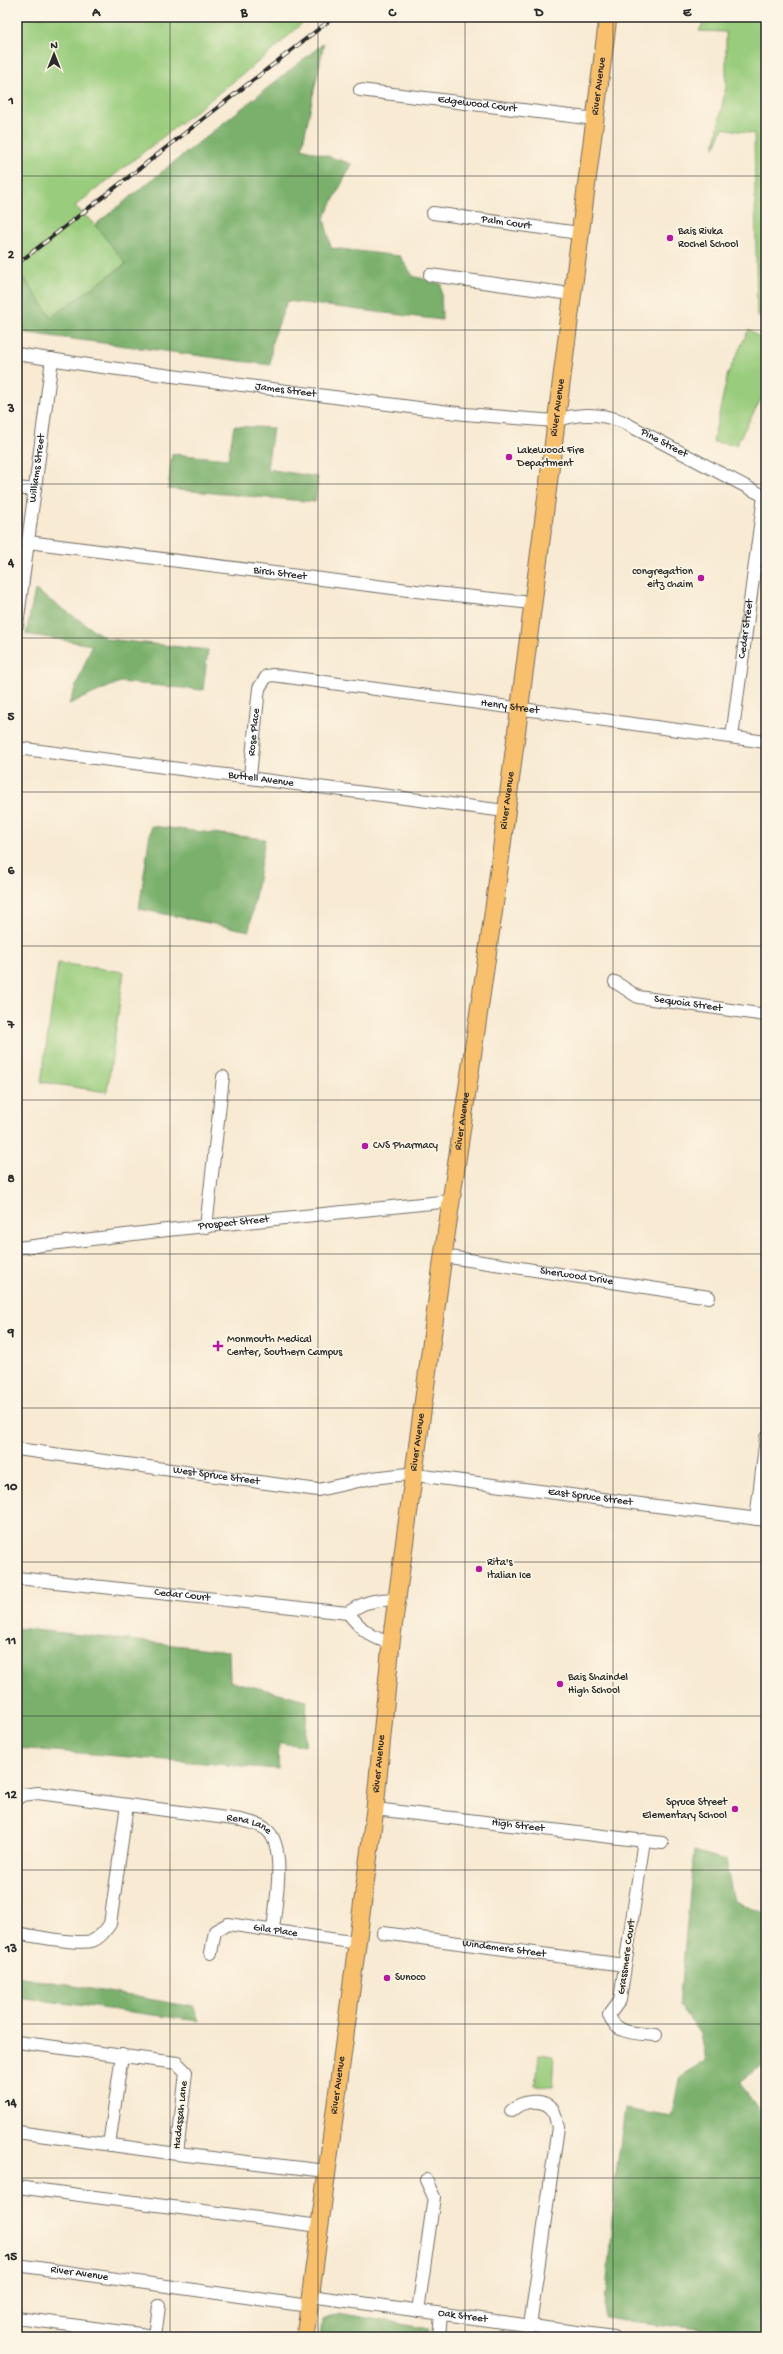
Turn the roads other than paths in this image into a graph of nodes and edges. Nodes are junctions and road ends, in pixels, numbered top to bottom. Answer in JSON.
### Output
{"nodes":[{"id":1,"x":608,"y":17,"type":"edge"},
{"id":2,"x":360,"y":90,"type":"dead end"},
{"id":3,"x":595,"y":118,"type":"junction"},
{"id":4,"x":432,"y":213,"type":"dead end"},
{"id":5,"x":579,"y":233,"type":"junction"},
{"id":6,"x":430,"y":275,"type":"dead end"},
{"id":7,"x":571,"y":294,"type":"junction"},
{"id":8,"x":17,"y":354,"type":"edge"},
{"id":9,"x":52,"y":359,"type":"junction"},
{"id":10,"x":555,"y":421,"type":"junction"},
{"id":11,"x":17,"y":488,"type":"edge"},
{"id":12,"x":35,"y":490,"type":"junction"},
{"id":13,"x":765,"y":497,"type":"edge"},
{"id":14,"x":28,"y":542,"type":"junction"},
{"id":15,"x":532,"y":603,"type":"junction"},
{"id":16,"x":17,"y":625,"type":"edge"},
{"id":17,"x":259,"y":688,"type":"joint"},
{"id":18,"x":519,"y":708,"type":"junction"},
{"id":19,"x":732,"y":737,"type":"junction"},
{"id":20,"x":766,"y":742,"type":"edge"},
{"id":21,"x":17,"y":748,"type":"edge"},
{"id":22,"x":250,"y":776,"type":"junction"},
{"id":23,"x":505,"y":811,"type":"junction"},
{"id":24,"x":615,"y":982,"type":"dead end"},
{"id":25,"x":766,"y":1014,"type":"edge"},
{"id":26,"x":223,"y":1078,"type":"dead end"},
{"id":27,"x":451,"y":1201,"type":"junction"},
{"id":28,"x":206,"y":1228,"type":"junction"},
{"id":29,"x":17,"y":1248,"type":"edge"},
{"id":30,"x":443,"y":1256,"type":"junction"},
{"id":31,"x":709,"y":1297,"type":"dead end"},
{"id":32,"x":766,"y":1438,"type":"edge"},
{"id":33,"x":17,"y":1449,"type":"edge"},
{"id":34,"x":414,"y":1474,"type":"junction"},
{"id":35,"x":761,"y":1519,"type":"edge"},
{"id":36,"x":17,"y":1578,"type":"edge"},
{"id":37,"x":399,"y":1600,"type":"junction"},
{"id":38,"x":348,"y":1613,"type":"junction"},
{"id":39,"x":391,"y":1643,"type":"junction"},
{"id":40,"x":17,"y":1799,"type":"edge"},
{"id":41,"x":127,"y":1805,"type":"junction"},
{"id":42,"x":375,"y":1809,"type":"junction"},
{"id":43,"x":644,"y":1840,"type":"junction"},
{"id":44,"x":662,"y":1842,"type":"dead end"},
{"id":45,"x":272,"y":1930,"type":"junction"},
{"id":46,"x":17,"y":1933,"type":"edge"},
{"id":47,"x":384,"y":1933,"type":"dead end"},
{"id":48,"x":358,"y":1944,"type":"junction"},
{"id":49,"x":211,"y":1953,"type":"dead end"},
{"id":50,"x":625,"y":1965,"type":"junction"},
{"id":51,"x":656,"y":2034,"type":"dead end"},
{"id":52,"x":17,"y":2042,"type":"edge"},
{"id":53,"x":122,"y":2055,"type":"junction"},
{"id":54,"x":511,"y":2111,"type":"dead end"},
{"id":55,"x":17,"y":2132,"type":"edge"},
{"id":56,"x":109,"y":2145,"type":"junction"},
{"id":57,"x":177,"y":2154,"type":"junction"},
{"id":58,"x":327,"y":2171,"type":"junction"},
{"id":59,"x":426,"y":2180,"type":"dead end"},
{"id":60,"x":17,"y":2187,"type":"edge"},
{"id":61,"x":320,"y":2226,"type":"junction"},
{"id":62,"x":17,"y":2265,"type":"edge"},
{"id":63,"x":309,"y":2301,"type":"junction"},
{"id":64,"x":159,"y":2306,"type":"dead end"},
{"id":65,"x":418,"y":2311,"type":"junction"},
{"id":66,"x":442,"y":2314,"type":"junction"},
{"id":67,"x":17,"y":2318,"type":"edge"},
{"id":68,"x":530,"y":2326,"type":"junction"},
{"id":69,"x":155,"y":2336,"type":"edge"},
{"id":70,"x":305,"y":2337,"type":"edge"},
{"id":71,"x":439,"y":2337,"type":"edge"},
{"id":72,"x":614,"y":2337,"type":"edge"}],
"edges":[{"from":1,"to":3,"type":"highway","name":"River Avenue"},
{"from":2,"to":3,"type":"street","name":"Edgewood Court"},
{"from":3,"to":5,"type":"highway","name":"River Avenue"},
{"from":4,"to":5,"type":"street","name":"Palm Court"},
{"from":5,"to":7,"type":"highway","name":"River Avenue"},
{"from":6,"to":7,"type":"street"},
{"from":7,"to":10,"type":"highway","name":"River Avenue"},
{"from":8,"to":9,"type":"street","name":"James Street"},
{"from":9,"to":10,"type":"street","name":"James Street"},
{"from":9,"to":12,"type":"street","name":"Williams Street"},
{"from":10,"to":13,"type":"street","name":"Pine Street"},
{"from":10,"to":15,"type":"highway","name":"River Avenue"},
{"from":11,"to":12,"type":"street"},
{"from":12,"to":14,"type":"street","name":"Williams Street"},
{"from":13,"to":19,"type":"street","name":"Cedar Street"},
{"from":14,"to":15,"type":"street","name":"Birch Street"},
{"from":14,"to":16,"type":"street","name":"Williams Street"},
{"from":15,"to":18,"type":"highway","name":"River Avenue"},
{"from":17,"to":18,"type":"street","name":"Henry Street"},
{"from":17,"to":22,"type":"street","name":"Rose Place"},
{"from":18,"to":19,"type":"street","name":"Henry Street"},
{"from":18,"to":23,"type":"highway","name":"River Avenue"},
{"from":19,"to":20,"type":"street","name":"Henry Street"},
{"from":21,"to":22,"type":"street","name":"Buttell Avenue"},
{"from":22,"to":23,"type":"street","name":"Buttell Avenue"},
{"from":23,"to":27,"type":"highway","name":"River Avenue"},
{"from":24,"to":25,"type":"street","name":"Sequoia Street"},
{"from":26,"to":28,"type":"street"},
{"from":27,"to":28,"type":"street","name":"Prospect Street"},
{"from":27,"to":30,"type":"highway","name":"River Avenue"},
{"from":28,"to":29,"type":"street","name":"Prospect Street"},
{"from":30,"to":31,"type":"street","name":"Sherwood Drive"},
{"from":30,"to":34,"type":"highway","name":"River Avenue"},
{"from":32,"to":35,"type":"street"},
{"from":33,"to":34,"type":"street","name":"West Spruce Street"},
{"from":34,"to":35,"type":"street","name":"East Spruce Street"},
{"from":34,"to":37,"type":"highway","name":"River Avenue"},
{"from":36,"to":38,"type":"street","name":"Cedar Court"},
{"from":37,"to":38,"type":"street"},
{"from":37,"to":39,"type":"highway","name":"River Avenue"},
{"from":38,"to":39,"type":"street"},
{"from":39,"to":42,"type":"highway","name":"River Avenue"},
{"from":40,"to":41,"type":"street","name":"Rena Lane"},
{"from":41,"to":45,"type":"street","name":"Rena Lane"},
{"from":41,"to":46,"type":"street"},
{"from":42,"to":43,"type":"street","name":"High Street"},
{"from":42,"to":48,"type":"highway","name":"River Avenue"},
{"from":43,"to":44,"type":"street","name":"High Street"},
{"from":43,"to":50,"type":"street","name":"Grassmere Court"},
{"from":45,"to":48,"type":"street","name":"Gila Place"},
{"from":45,"to":49,"type":"street","name":"Gila Place"},
{"from":47,"to":50,"type":"street","name":"Windemere Street"},
{"from":48,"to":58,"type":"highway","name":"River Avenue"},
{"from":50,"to":51,"type":"street","name":"Grassmere Court"},
{"from":52,"to":53,"type":"street","name":"Hadassah Lane"},
{"from":53,"to":56,"type":"street"},
{"from":53,"to":57,"type":"street","name":"Hadassah Lane"},
{"from":54,"to":68,"type":"street"},
{"from":55,"to":56,"type":"street","name":"Hadassah Lane"},
{"from":56,"to":57,"type":"street","name":"Hadassah Lane"},
{"from":57,"to":58,"type":"street","name":"Hadassah Lane"},
{"from":58,"to":61,"type":"highway","name":"River Avenue"},
{"from":59,"to":65,"type":"street"},
{"from":60,"to":61,"type":"street"},
{"from":61,"to":63,"type":"highway","name":"River Avenue"},
{"from":62,"to":63,"type":"street","name":"River Avenue"},
{"from":63,"to":65,"type":"street","name":"Oak Street"},
{"from":63,"to":70,"type":"highway","name":"River Avenue"},
{"from":64,"to":69,"type":"street"},
{"from":65,"to":66,"type":"street","name":"Oak Street"},
{"from":66,"to":68,"type":"street","name":"Oak Street"},
{"from":66,"to":71,"type":"street"},
{"from":67,"to":69,"type":"street"},
{"from":68,"to":72,"type":"street","name":"Oak Street"}]}
